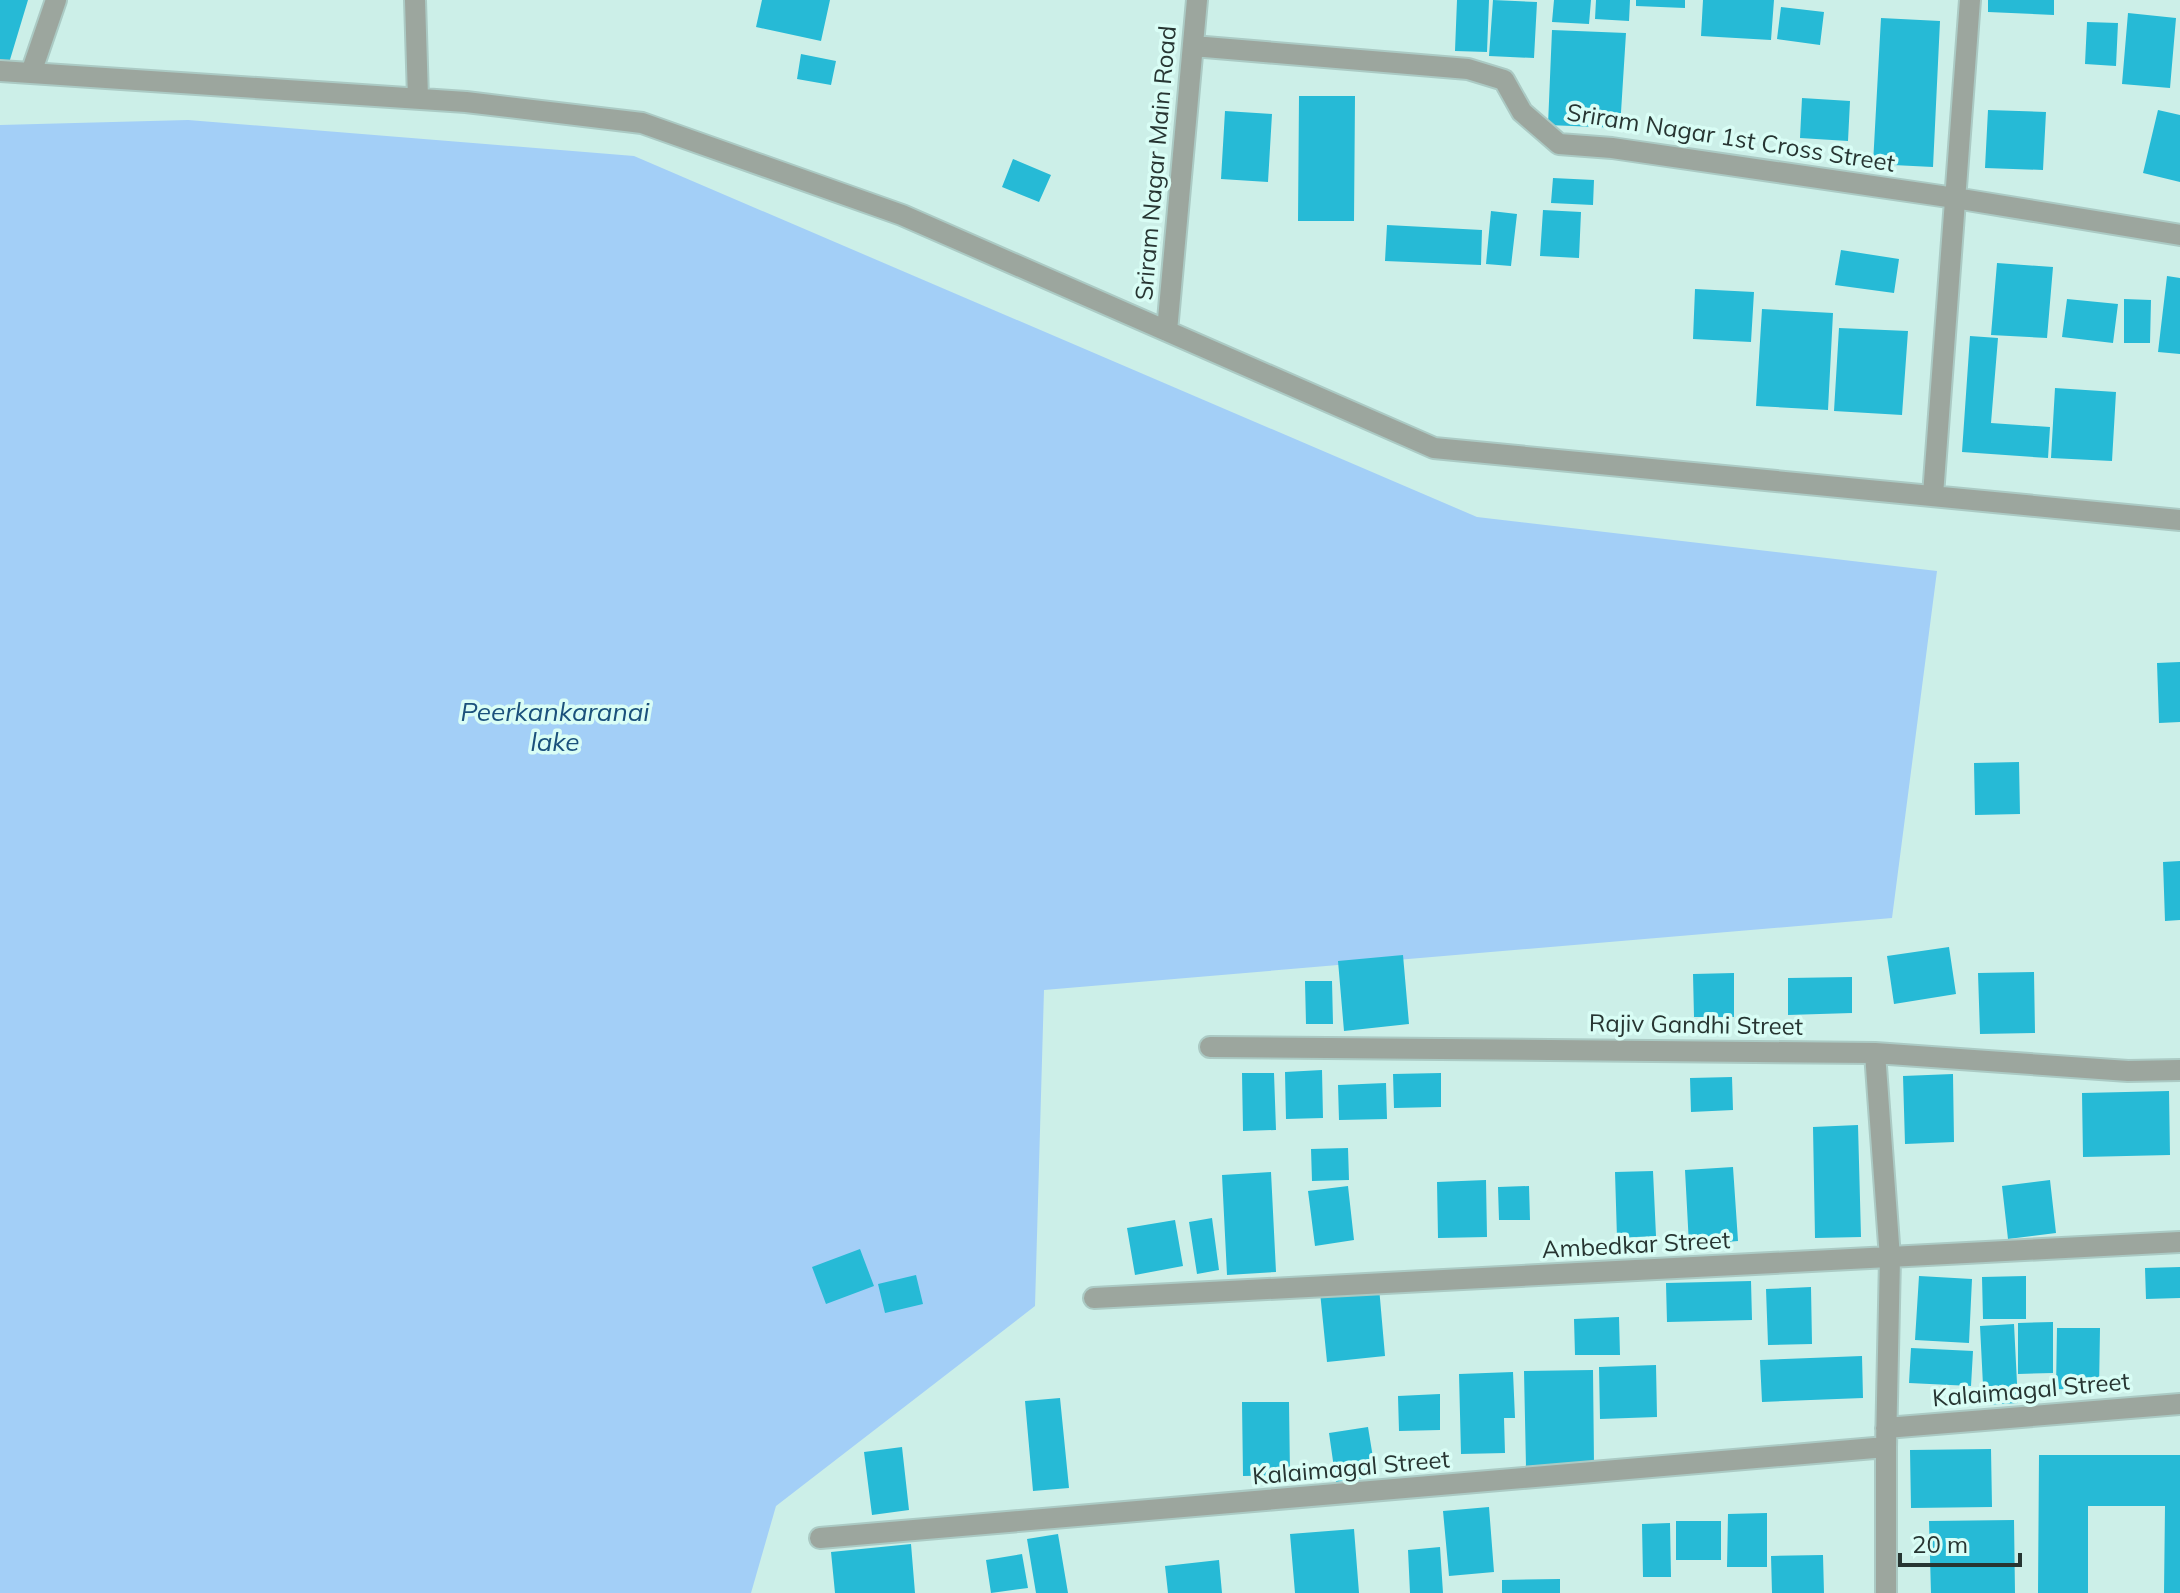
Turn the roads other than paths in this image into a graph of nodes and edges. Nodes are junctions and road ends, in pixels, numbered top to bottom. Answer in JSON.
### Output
{"nodes":[{"id":1,"x":56,"y":0,"type":"edge"},
{"id":2,"x":415,"y":0,"type":"edge"},
{"id":3,"x":1197,"y":0,"type":"edge"},
{"id":4,"x":1970,"y":0,"type":"edge"},
{"id":5,"x":1193,"y":46,"type":"junction"},
{"id":6,"x":0,"y":71,"type":"edge"},
{"id":7,"x":31,"y":73,"type":"junction"},
{"id":8,"x":418,"y":98,"type":"junction"},
{"id":9,"x":1955,"y":198,"type":"junction"},
{"id":10,"x":2180,"y":235,"type":"edge"},
{"id":11,"x":1167,"y":331,"type":"junction"},
{"id":12,"x":1933,"y":495,"type":"junction"},
{"id":13,"x":2180,"y":520,"type":"edge"},
{"id":14,"x":1210,"y":1047,"type":"dead end"},
{"id":15,"x":1875,"y":1053,"type":"junction"},
{"id":16,"x":2180,"y":1070,"type":"edge"},
{"id":17,"x":2180,"y":1242,"type":"edge"},
{"id":18,"x":1890,"y":1258,"type":"junction"},
{"id":19,"x":1094,"y":1298,"type":"dead end"},
{"id":20,"x":2180,"y":1404,"type":"edge"},
{"id":21,"x":1886,"y":1438,"type":"junction"},
{"id":22,"x":820,"y":1538,"type":"dead end"},
{"id":23,"x":1886,"y":1593,"type":"edge"}],
"edges":[{"from":1,"to":7,"type":"street"},
{"from":2,"to":8,"type":"street"},
{"from":3,"to":5,"type":"street","name":"Sriram Nagar Main Road"},
{"from":4,"to":9,"type":"street"},
{"from":5,"to":9,"type":"street","name":"Sriram Nagar 1st Cross Street"},
{"from":5,"to":11,"type":"street","name":"Sriram Nagar Main Road"},
{"from":6,"to":7,"type":"street"},
{"from":7,"to":8,"type":"street"},
{"from":8,"to":11,"type":"street"},
{"from":9,"to":10,"type":"street","name":"Sriram Nagar 1st Cross Street"},
{"from":9,"to":12,"type":"street"},
{"from":11,"to":12,"type":"street"},
{"from":12,"to":13,"type":"street"},
{"from":14,"to":15,"type":"street","name":"Rajiv Gandhi Street"},
{"from":15,"to":16,"type":"street","name":"Rajiv Gandhi Street"},
{"from":15,"to":18,"type":"street"},
{"from":17,"to":18,"type":"street","name":"Ambedkar Street"},
{"from":18,"to":19,"type":"street","name":"Ambedkar Street"},
{"from":18,"to":21,"type":"street"},
{"from":20,"to":21,"type":"street","name":"Kalaimagal Street"},
{"from":21,"to":22,"type":"street","name":"Kalaimagal Street"},
{"from":21,"to":23,"type":"street"}]}
